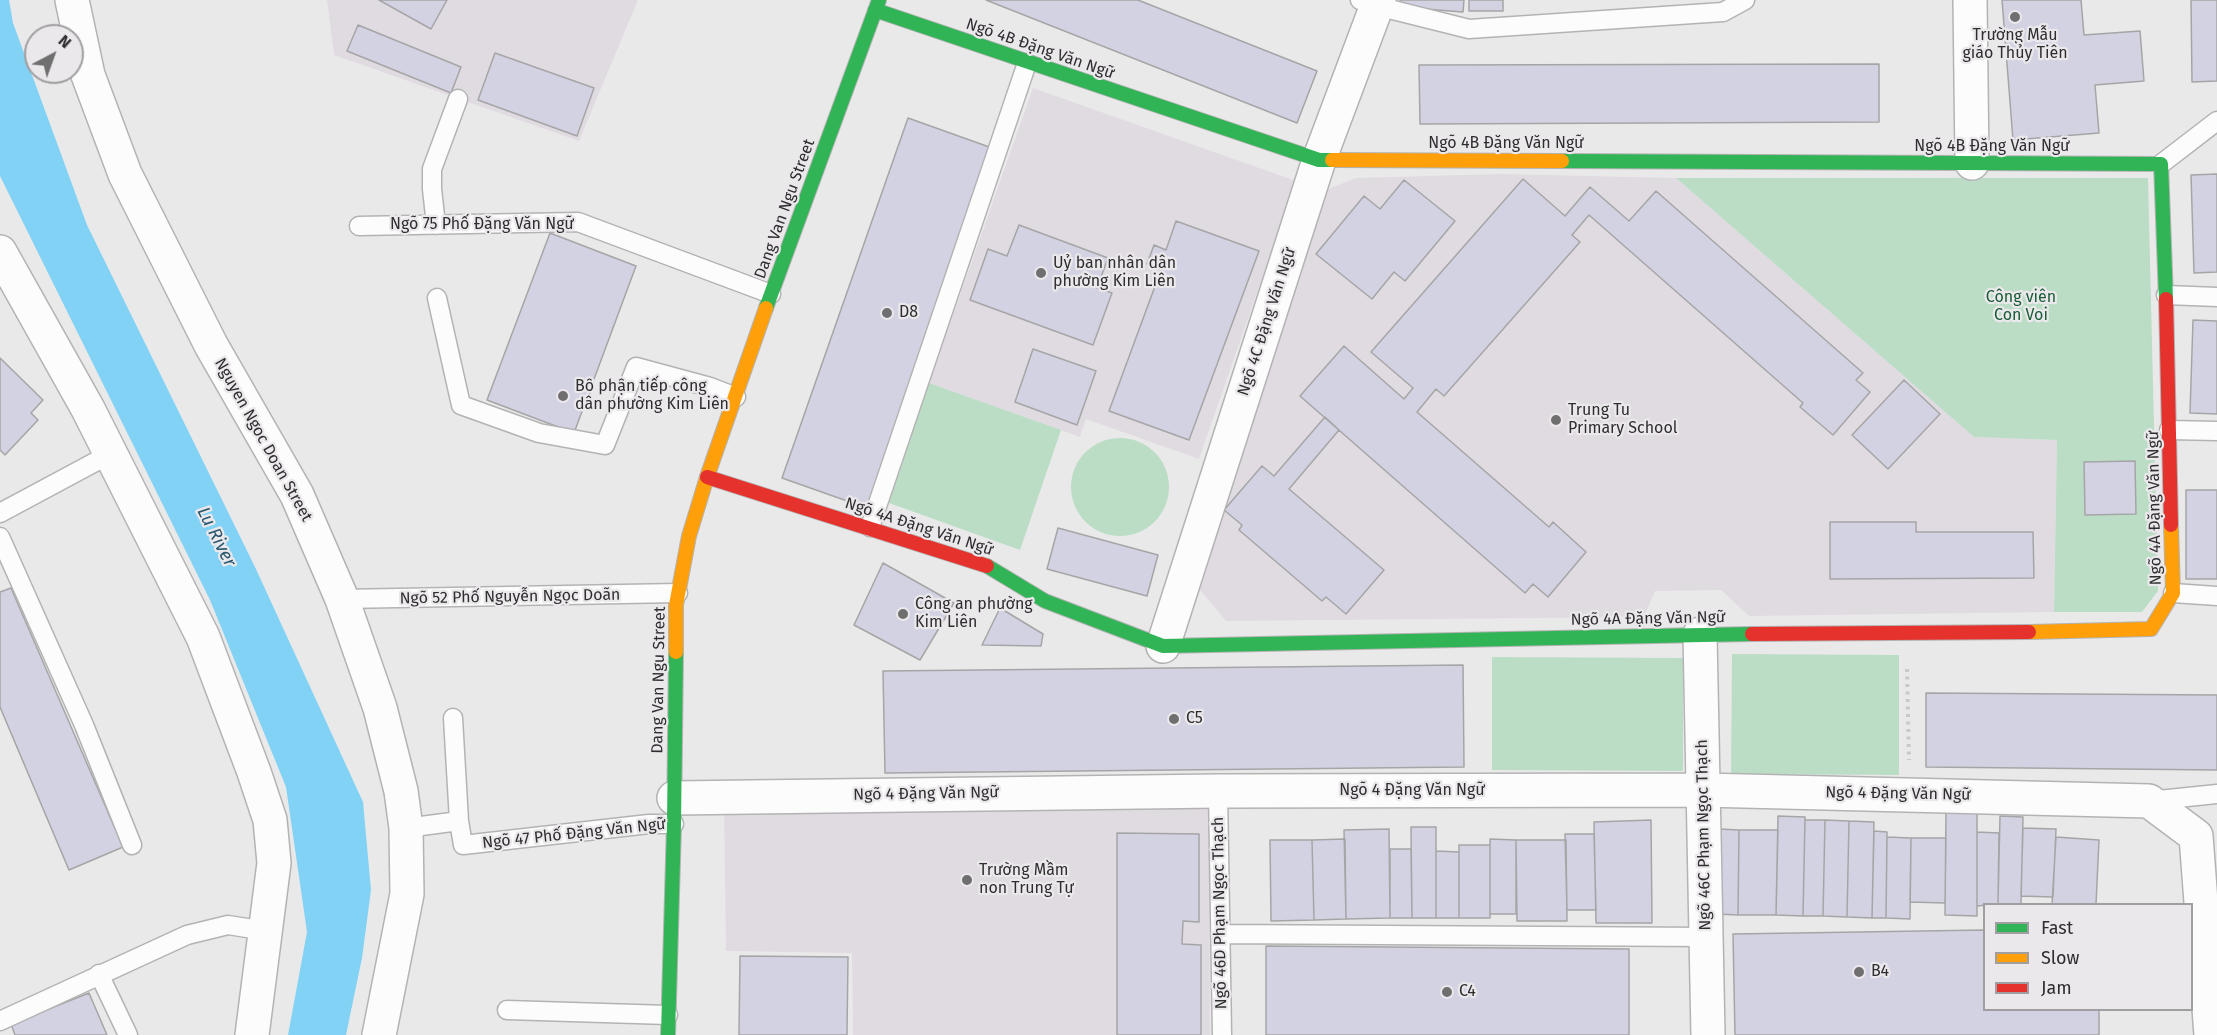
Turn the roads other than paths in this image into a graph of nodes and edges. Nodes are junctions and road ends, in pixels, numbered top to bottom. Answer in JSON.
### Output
{"nodes":[{"id":1,"x":72,"y":0,"type":"edge"},
{"id":2,"x":1745,"y":0,"type":"edge"},
{"id":3,"x":1970,"y":0,"type":"edge"},
{"id":4,"x":1372,"y":2,"type":"edge"},
{"id":5,"x":877,"y":5,"type":"edge"},
{"id":6,"x":1027,"y":63,"type":"junction"},
{"id":7,"x":459,"y":99,"type":"dead end"},
{"id":8,"x":2217,"y":121,"type":"edge"},
{"id":9,"x":1318,"y":160,"type":"junction"},
{"id":10,"x":1972,"y":163,"type":"junction"},
{"id":11,"x":2161,"y":164,"type":"junction"},
{"id":12,"x":436,"y":225,"type":"junction"},
{"id":13,"x":359,"y":226,"type":"dead end"},
{"id":14,"x":0,"y":252,"type":"edge"},
{"id":15,"x":771,"y":294,"type":"junction"},
{"id":16,"x":2166,"y":295,"type":"junction"},
{"id":17,"x":2217,"y":297,"type":"edge"},
{"id":18,"x":437,"y":298,"type":"dead end"},
{"id":19,"x":736,"y":397,"type":"junction"},
{"id":20,"x":2169,"y":430,"type":"junction"},
{"id":21,"x":2217,"y":431,"type":"edge"},
{"id":22,"x":110,"y":454,"type":"junction"},
{"id":23,"x":707,"y":477,"type":"junction"},
{"id":24,"x":0,"y":513,"type":"edge"},
{"id":25,"x":870,"y":527,"type":"junction"},
{"id":26,"x":0,"y":537,"type":"edge"},
{"id":27,"x":678,"y":593,"type":"junction"},
{"id":28,"x":2173,"y":593,"type":"junction"},
{"id":29,"x":2217,"y":596,"type":"edge"},
{"id":30,"x":342,"y":599,"type":"junction"},
{"id":31,"x":1700,"y":634,"type":"junction"},
{"id":32,"x":1163,"y":646,"type":"junction"},
{"id":33,"x":453,"y":718,"type":"dead end"},
{"id":34,"x":1703,"y":790,"type":"junction"},
{"id":35,"x":1218,"y":791,"type":"junction"},
{"id":36,"x":2217,"y":794,"type":"edge"},
{"id":37,"x":2150,"y":801,"type":"junction"},
{"id":38,"x":674,"y":811,"type":"junction"},
{"id":39,"x":459,"y":821,"type":"junction"},
{"id":40,"x":406,"y":828,"type":"junction"},
{"id":41,"x":132,"y":845,"type":"dead end"},
{"id":42,"x":266,"y":931,"type":"junction"},
{"id":43,"x":1220,"y":934,"type":"junction"},
{"id":44,"x":1706,"y":937,"type":"junction"},
{"id":45,"x":99,"y":974,"type":"junction"},
{"id":46,"x":507,"y":1010,"type":"dead end"},
{"id":47,"x":668,"y":1015,"type":"junction"},
{"id":48,"x":0,"y":1021,"type":"edge"},
{"id":49,"x":128,"y":1035,"type":"edge"},
{"id":50,"x":252,"y":1035,"type":"edge"},
{"id":51,"x":379,"y":1035,"type":"edge"},
{"id":52,"x":668,"y":1035,"type":"edge"},
{"id":53,"x":1222,"y":1035,"type":"edge"},
{"id":54,"x":1708,"y":1035,"type":"edge"},
{"id":55,"x":2211,"y":1035,"type":"edge"}],
"edges":[{"from":1,"to":30,"type":"street","name":"Nguyen Ngoc Doan Street"},
{"from":2,"to":4,"type":"lane"},
{"from":3,"to":10,"type":"street"},
{"from":4,"to":9,"type":"street","name":"Ngõ 4C Đặng Văn Ngữ"},
{"from":5,"to":6,"type":"street","name":"Ngõ 4B Đặng Văn Ngữ"},
{"from":5,"to":15,"type":"street","name":"Dang Van Ngu Street"},
{"from":6,"to":9,"type":"street","name":"Ngõ 4B Đặng Văn Ngữ"},
{"from":6,"to":25,"type":"lane"},
{"from":7,"to":12,"type":"lane"},
{"from":8,"to":11,"type":"lane"},
{"from":9,"to":10,"type":"street","name":"Ngõ 4B Đặng Văn Ngữ"},
{"from":9,"to":32,"type":"street","name":"Ngõ 4C Đặng Văn Ngữ"},
{"from":10,"to":11,"type":"street","name":"Ngõ 4B Đặng Văn Ngữ"},
{"from":11,"to":16,"type":"street","name":"Ngõ 4A Đặng Văn Ngữ"},
{"from":12,"to":13,"type":"lane","name":"Ngõ 75 Phố Đặng Văn Ngữ"},
{"from":12,"to":15,"type":"lane","name":"Ngõ 75 Phố Đặng Văn Ngữ"},
{"from":14,"to":22,"type":"street"},
{"from":15,"to":19,"type":"street","name":"Dang Van Ngu Street"},
{"from":16,"to":17,"type":"lane"},
{"from":16,"to":20,"type":"street","name":"Ngõ 4A Đặng Văn Ngữ"},
{"from":18,"to":19,"type":"lane"},
{"from":19,"to":23,"type":"street","name":"Dang Van Ngu Street"},
{"from":20,"to":21,"type":"lane"},
{"from":20,"to":28,"type":"street","name":"Ngõ 4A Đặng Văn Ngữ"},
{"from":22,"to":24,"type":"lane"},
{"from":22,"to":42,"type":"street"},
{"from":23,"to":25,"type":"street","name":"Ngõ 4A Đặng Văn Ngữ"},
{"from":23,"to":27,"type":"street","name":"Dang Van Ngu Street"},
{"from":25,"to":32,"type":"street","name":"Ngõ 4A Đặng Văn Ngữ"},
{"from":26,"to":41,"type":"lane"},
{"from":27,"to":30,"type":"lane","name":"Ngõ 52 Phố Nguyễn Ngọc Doãn"},
{"from":27,"to":38,"type":"street","name":"Dang Van Ngu Street"},
{"from":28,"to":29,"type":"lane"},
{"from":28,"to":31,"type":"street","name":"Ngõ 4A Đặng Văn Ngữ"},
{"from":30,"to":40,"type":"street","name":"Nguyen Ngoc Doan Street"},
{"from":31,"to":32,"type":"street","name":"Ngõ 4A Đặng Văn Ngữ"},
{"from":31,"to":34,"type":"street","name":"Ngõ 46C Phạm Ngọc Thạch"},
{"from":33,"to":39,"type":"lane"},
{"from":34,"to":35,"type":"street","name":"Ngõ 4 Đặng Văn Ngữ"},
{"from":34,"to":37,"type":"street","name":"Ngõ 4 Đặng Văn Ngữ"},
{"from":34,"to":44,"type":"street","name":"Ngõ 46C Phạm Ngọc Thạch"},
{"from":35,"to":38,"type":"street","name":"Ngõ 4 Đặng Văn Ngữ"},
{"from":35,"to":43,"type":"lane","name":"Ngõ 46D Phạm Ngọc Thạch"},
{"from":36,"to":37,"type":"lane"},
{"from":37,"to":55,"type":"street"},
{"from":38,"to":39,"type":"lane","name":"Ngõ 47 Phố Đặng Văn Ngữ"},
{"from":38,"to":47,"type":"street","name":"Dang Van Ngu Street"},
{"from":39,"to":40,"type":"lane"},
{"from":40,"to":51,"type":"street","name":"Nguyen Ngoc Doan Street"},
{"from":42,"to":45,"type":"lane"},
{"from":42,"to":50,"type":"street"},
{"from":43,"to":44,"type":"lane"},
{"from":43,"to":53,"type":"lane","name":"Ngõ 46D Phạm Ngọc Thạch"},
{"from":44,"to":54,"type":"street","name":"Ngõ 46C Phạm Ngọc Thạch"},
{"from":45,"to":48,"type":"lane"},
{"from":45,"to":49,"type":"lane"},
{"from":46,"to":47,"type":"lane"},
{"from":47,"to":52,"type":"street","name":"Dang Van Ngu Street"}]}
